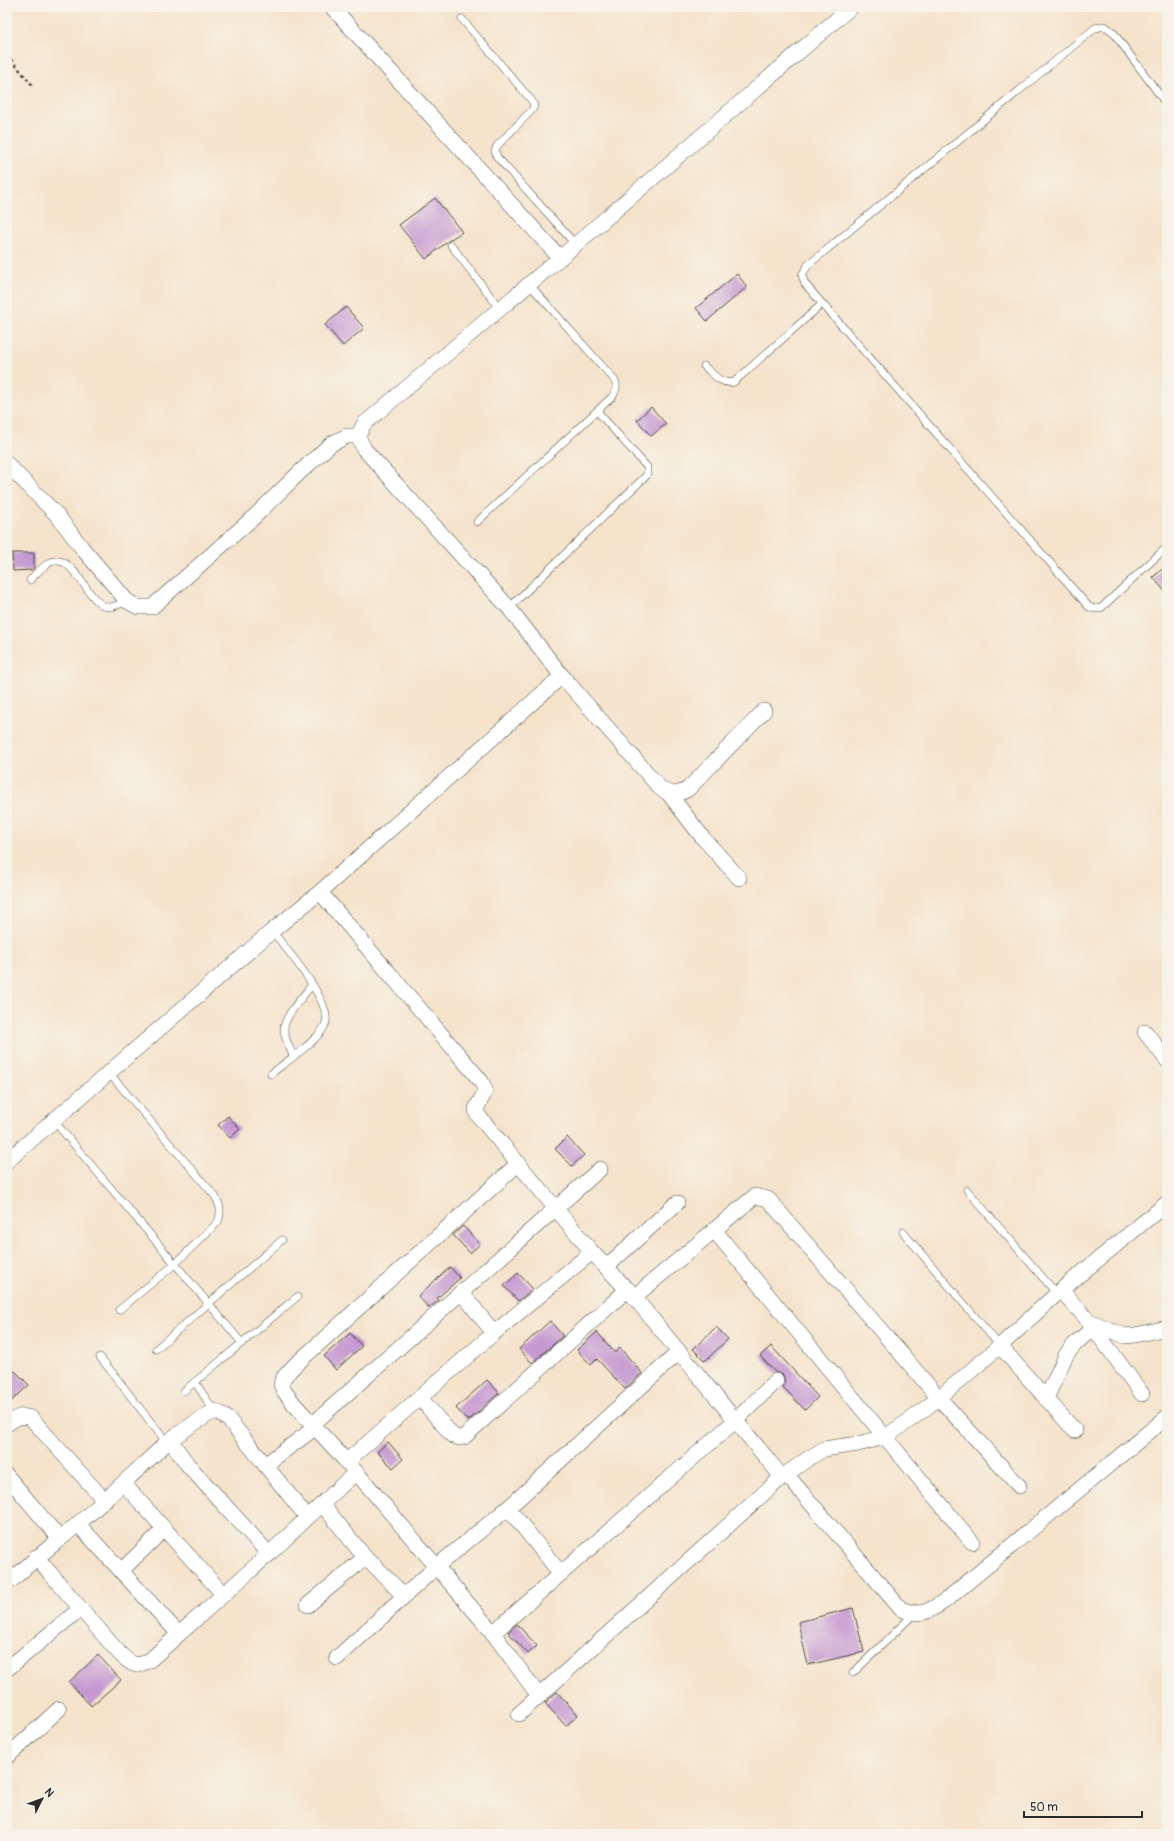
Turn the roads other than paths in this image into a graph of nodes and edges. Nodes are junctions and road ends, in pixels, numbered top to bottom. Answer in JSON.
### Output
{"nodes":[{"id":1,"x":332,"y":7,"type":"edge"},
{"id":2,"x":851,"y":7,"type":"edge"},
{"id":3,"x":462,"y":19,"type":"dead end"},
{"id":4,"x":1167,"y":105,"type":"edge"},
{"id":5,"x":451,"y":245,"type":"dead end"},
{"id":6,"x":576,"y":245,"type":"junction"},
{"id":7,"x":560,"y":258,"type":"junction"},
{"id":8,"x":529,"y":284,"type":"junction"},
{"id":9,"x":822,"y":304,"type":"junction"},
{"id":10,"x":500,"y":309,"type":"junction"},
{"id":11,"x":704,"y":366,"type":"dead end"},
{"id":12,"x":597,"y":411,"type":"junction"},
{"id":13,"x":358,"y":436,"type":"junction"},
{"id":14,"x":7,"y":464,"type":"edge"},
{"id":15,"x":477,"y":522,"type":"dead end"},
{"id":16,"x":1167,"y":547,"type":"edge"},
{"id":17,"x":30,"y":580,"type":"dead end"},
{"id":18,"x":127,"y":601,"type":"junction"},
{"id":19,"x":509,"y":608,"type":"junction"},
{"id":20,"x":562,"y":676,"type":"junction"},
{"id":21,"x":764,"y":711,"type":"dead end"},
{"id":22,"x":669,"y":794,"type":"junction"},
{"id":23,"x":739,"y":878,"type":"dead end"},
{"id":24,"x":320,"y":892,"type":"junction"},
{"id":25,"x":272,"y":931,"type":"junction"},
{"id":26,"x":312,"y":985,"type":"junction"},
{"id":27,"x":1145,"y":1032,"type":"dead end"},
{"id":28,"x":293,"y":1056,"type":"junction"},
{"id":29,"x":1167,"y":1060,"type":"edge"},
{"id":30,"x":109,"y":1073,"type":"junction"},
{"id":31,"x":271,"y":1074,"type":"dead end"},
{"id":32,"x":54,"y":1121,"type":"junction"},
{"id":33,"x":7,"y":1161,"type":"edge"},
{"id":34,"x":519,"y":1163,"type":"junction"},
{"id":35,"x":600,"y":1169,"type":"dead end"},
{"id":36,"x":967,"y":1190,"type":"dead end"},
{"id":37,"x":677,"y":1203,"type":"dead end"},
{"id":38,"x":1167,"y":1203,"type":"edge"},
{"id":39,"x":555,"y":1209,"type":"junction"},
{"id":40,"x":714,"y":1230,"type":"junction"},
{"id":41,"x":903,"y":1232,"type":"dead end"},
{"id":42,"x":282,"y":1240,"type":"dead end"},
{"id":43,"x":592,"y":1252,"type":"junction"},
{"id":44,"x":175,"y":1264,"type":"junction"},
{"id":45,"x":606,"y":1267,"type":"junction"},
{"id":46,"x":461,"y":1292,"type":"junction"},
{"id":47,"x":1059,"y":1292,"type":"junction"},
{"id":48,"x":631,"y":1293,"type":"junction"},
{"id":49,"x":297,"y":1297,"type":"dead end"},
{"id":50,"x":208,"y":1304,"type":"junction"},
{"id":51,"x":119,"y":1310,"type":"dead end"},
{"id":52,"x":1090,"y":1324,"type":"junction"},
{"id":53,"x":1167,"y":1328,"type":"edge"},
{"id":54,"x":494,"y":1333,"type":"junction"},
{"id":55,"x":242,"y":1343,"type":"junction"},
{"id":56,"x":1000,"y":1346,"type":"junction"},
{"id":57,"x":156,"y":1349,"type":"dead end"},
{"id":58,"x":679,"y":1352,"type":"junction"},
{"id":59,"x":100,"y":1357,"type":"dead end"},
{"id":60,"x":776,"y":1381,"type":"dead end"},
{"id":61,"x":195,"y":1382,"type":"junction"},
{"id":62,"x":184,"y":1391,"type":"dead end"},
{"id":63,"x":1142,"y":1394,"type":"dead end"},
{"id":64,"x":420,"y":1398,"type":"junction"},
{"id":65,"x":939,"y":1398,"type":"junction"},
{"id":66,"x":1046,"y":1399,"type":"junction"},
{"id":67,"x":214,"y":1411,"type":"junction"},
{"id":68,"x":1167,"y":1417,"type":"edge"},
{"id":69,"x":735,"y":1420,"type":"junction"},
{"id":70,"x":7,"y":1424,"type":"edge"},
{"id":71,"x":314,"y":1425,"type":"junction"},
{"id":72,"x":1075,"y":1431,"type":"dead end"},
{"id":73,"x":885,"y":1437,"type":"junction"},
{"id":74,"x":168,"y":1442,"type":"junction"},
{"id":75,"x":265,"y":1465,"type":"junction"},
{"id":76,"x":351,"y":1467,"type":"junction"},
{"id":77,"x":784,"y":1475,"type":"junction"},
{"id":78,"x":7,"y":1476,"type":"edge"},
{"id":79,"x":124,"y":1484,"type":"junction"},
{"id":80,"x":1019,"y":1486,"type":"dead end"},
{"id":81,"x":105,"y":1501,"type":"junction"},
{"id":82,"x":322,"y":1504,"type":"junction"},
{"id":83,"x":508,"y":1508,"type":"junction"},
{"id":84,"x":307,"y":1517,"type":"junction"},
{"id":85,"x":78,"y":1524,"type":"junction"},
{"id":86,"x":164,"y":1529,"type":"junction"},
{"id":87,"x":60,"y":1539,"type":"junction"},
{"id":88,"x":972,"y":1542,"type":"dead end"},
{"id":89,"x":270,"y":1554,"type":"junction"},
{"id":90,"x":36,"y":1557,"type":"junction"},
{"id":91,"x":368,"y":1561,"type":"junction"},
{"id":92,"x":437,"y":1566,"type":"junction"},
{"id":93,"x":121,"y":1571,"type":"junction"},
{"id":94,"x":561,"y":1574,"type":"junction"},
{"id":95,"x":9,"y":1578,"type":"edge"},
{"id":96,"x":223,"y":1594,"type":"junction"},
{"id":97,"x":404,"y":1596,"type":"junction"},
{"id":98,"x":308,"y":1605,"type":"dead end"},
{"id":99,"x":80,"y":1609,"type":"junction"},
{"id":100,"x":914,"y":1614,"type":"junction"},
{"id":101,"x":493,"y":1633,"type":"junction"},
{"id":102,"x":179,"y":1634,"type":"junction"},
{"id":103,"x":337,"y":1658,"type":"dead end"},
{"id":104,"x":7,"y":1669,"type":"edge"},
{"id":105,"x":853,"y":1673,"type":"dead end"},
{"id":106,"x":539,"y":1696,"type":"junction"},
{"id":107,"x":59,"y":1709,"type":"dead end"},
{"id":108,"x":519,"y":1714,"type":"dead end"},
{"id":109,"x":7,"y":1757,"type":"edge"}],
"edges":[{"from":1,"to":7,"type":"street"},
{"from":2,"to":6,"type":"street"},
{"from":3,"to":6,"type":"lane"},
{"from":4,"to":9,"type":"lane"},
{"from":5,"to":10,"type":"lane"},
{"from":6,"to":7,"type":"street"},
{"from":7,"to":8,"type":"street"},
{"from":8,"to":10,"type":"street"},
{"from":8,"to":12,"type":"lane"},
{"from":9,"to":11,"type":"lane"},
{"from":9,"to":16,"type":"lane"},
{"from":10,"to":13,"type":"street"},
{"from":12,"to":15,"type":"lane"},
{"from":12,"to":19,"type":"lane"},
{"from":13,"to":18,"type":"street"},
{"from":13,"to":19,"type":"street"},
{"from":14,"to":18,"type":"street"},
{"from":17,"to":18,"type":"lane"},
{"from":19,"to":20,"type":"street"},
{"from":20,"to":22,"type":"street"},
{"from":20,"to":24,"type":"street"},
{"from":21,"to":22,"type":"street"},
{"from":22,"to":23,"type":"street"},
{"from":24,"to":25,"type":"street"},
{"from":24,"to":34,"type":"street"},
{"from":25,"to":26,"type":"lane"},
{"from":25,"to":30,"type":"street"},
{"from":26,"to":28,"type":"lane"},
{"from":26,"to":28,"type":"lane"},
{"from":27,"to":29,"type":"street"},
{"from":28,"to":31,"type":"lane"},
{"from":30,"to":32,"type":"street"},
{"from":30,"to":44,"type":"lane"},
{"from":32,"to":33,"type":"street"},
{"from":32,"to":44,"type":"lane"},
{"from":34,"to":39,"type":"street"},
{"from":34,"to":71,"type":"street"},
{"from":35,"to":39,"type":"street"},
{"from":36,"to":47,"type":"lane"},
{"from":37,"to":45,"type":"street"},
{"from":38,"to":47,"type":"street"},
{"from":39,"to":43,"type":"street"},
{"from":39,"to":46,"type":"street"},
{"from":40,"to":48,"type":"street"},
{"from":40,"to":65,"type":"street"},
{"from":40,"to":73,"type":"street"},
{"from":41,"to":56,"type":"lane"},
{"from":42,"to":50,"type":"lane"},
{"from":43,"to":45,"type":"street"},
{"from":43,"to":54,"type":"street"},
{"from":44,"to":50,"type":"lane"},
{"from":44,"to":51,"type":"lane"},
{"from":45,"to":48,"type":"street"},
{"from":46,"to":54,"type":"street"},
{"from":46,"to":71,"type":"street"},
{"from":47,"to":52,"type":"street"},
{"from":47,"to":56,"type":"street"},
{"from":48,"to":58,"type":"street"},
{"from":48,"to":64,"type":"street"},
{"from":49,"to":55,"type":"lane"},
{"from":50,"to":55,"type":"lane"},
{"from":50,"to":57,"type":"lane"},
{"from":52,"to":53,"type":"street"},
{"from":52,"to":63,"type":"street"},
{"from":52,"to":66,"type":"street"},
{"from":54,"to":64,"type":"street"},
{"from":55,"to":61,"type":"lane"},
{"from":56,"to":65,"type":"street"},
{"from":56,"to":66,"type":"street"},
{"from":58,"to":69,"type":"street"},
{"from":58,"to":83,"type":"street"},
{"from":59,"to":74,"type":"lane"},
{"from":60,"to":69,"type":"street"},
{"from":61,"to":62,"type":"lane"},
{"from":61,"to":67,"type":"lane"},
{"from":64,"to":76,"type":"street"},
{"from":65,"to":73,"type":"street"},
{"from":65,"to":80,"type":"street"},
{"from":66,"to":72,"type":"street"},
{"from":67,"to":74,"type":"street"},
{"from":67,"to":75,"type":"street"},
{"from":68,"to":100,"type":"street"},
{"from":69,"to":77,"type":"street"},
{"from":69,"to":94,"type":"street"},
{"from":70,"to":81,"type":"street"},
{"from":71,"to":75,"type":"street"},
{"from":71,"to":76,"type":"street"},
{"from":73,"to":77,"type":"street"},
{"from":73,"to":88,"type":"street"},
{"from":74,"to":79,"type":"street"},
{"from":74,"to":89,"type":"street"},
{"from":75,"to":84,"type":"street"},
{"from":76,"to":82,"type":"street"},
{"from":76,"to":92,"type":"street"},
{"from":77,"to":100,"type":"street"},
{"from":77,"to":106,"type":"street"},
{"from":78,"to":87,"type":"street"},
{"from":79,"to":81,"type":"street"},
{"from":79,"to":86,"type":"street"},
{"from":81,"to":85,"type":"street"},
{"from":82,"to":84,"type":"street"},
{"from":82,"to":91,"type":"street"},
{"from":83,"to":92,"type":"street"},
{"from":83,"to":94,"type":"street"},
{"from":84,"to":89,"type":"street"},
{"from":85,"to":87,"type":"street"},
{"from":85,"to":93,"type":"street"},
{"from":86,"to":93,"type":"street"},
{"from":86,"to":96,"type":"street"},
{"from":87,"to":90,"type":"street"},
{"from":89,"to":96,"type":"street"},
{"from":90,"to":95,"type":"street"},
{"from":90,"to":99,"type":"street"},
{"from":91,"to":97,"type":"street"},
{"from":91,"to":98,"type":"street"},
{"from":92,"to":97,"type":"street"},
{"from":92,"to":101,"type":"street"},
{"from":93,"to":102,"type":"street"},
{"from":94,"to":101,"type":"street"},
{"from":96,"to":102,"type":"street"},
{"from":97,"to":103,"type":"street"},
{"from":99,"to":102,"type":"street"},
{"from":99,"to":104,"type":"street"},
{"from":100,"to":105,"type":"lane"},
{"from":101,"to":106,"type":"street"},
{"from":106,"to":108,"type":"street"},
{"from":107,"to":109,"type":"street"}]}
